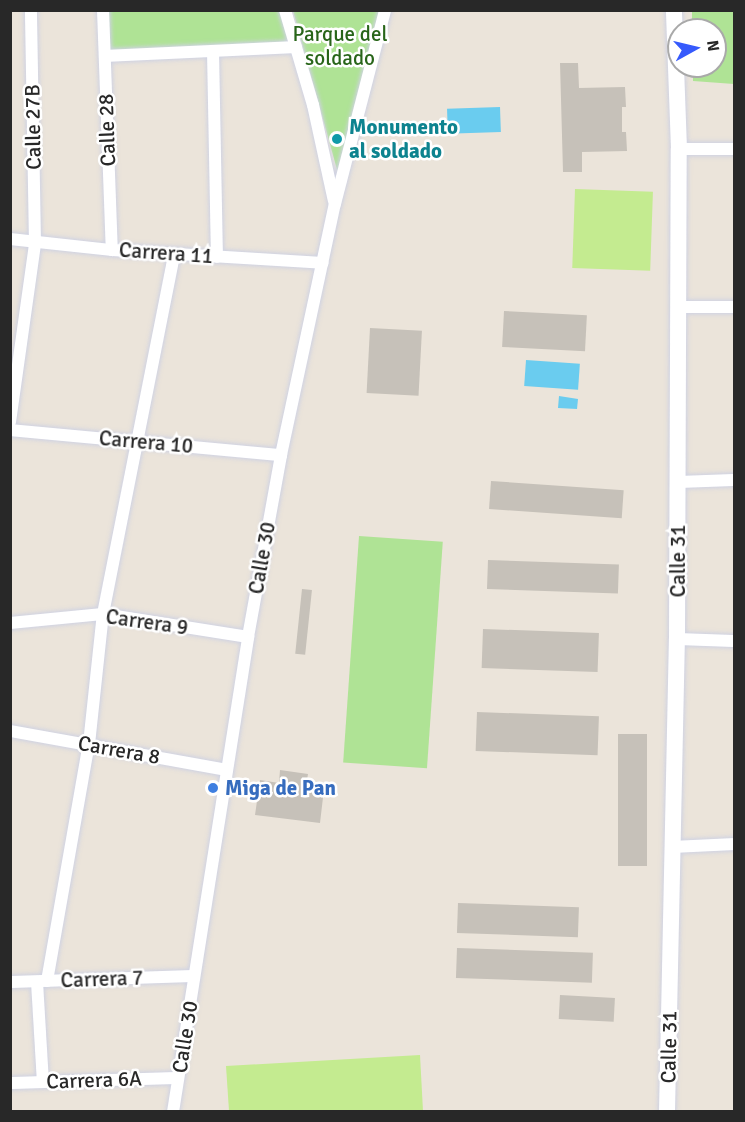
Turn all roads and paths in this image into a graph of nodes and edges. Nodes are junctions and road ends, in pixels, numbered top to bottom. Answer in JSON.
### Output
{"nodes":[{"id":1,"x":31,"y":10,"type":"edge"},
{"id":2,"x":103,"y":10,"type":"edge"},
{"id":3,"x":285,"y":10,"type":"edge"},
{"id":4,"x":385,"y":10,"type":"edge"},
{"id":5,"x":674,"y":10,"type":"edge"},
{"id":6,"x":296,"y":47,"type":"junction"},
{"id":7,"x":213,"y":51,"type":"junction"},
{"id":8,"x":105,"y":56,"type":"junction"},
{"id":9,"x":679,"y":149,"type":"junction"},
{"id":10,"x":735,"y":149,"type":"edge"},
{"id":11,"x":335,"y":204,"type":"junction"},
{"id":12,"x":10,"y":239,"type":"edge"},
{"id":13,"x":35,"y":244,"type":"junction"},
{"id":14,"x":112,"y":250,"type":"junction"},
{"id":15,"x":174,"y":254,"type":"junction"},
{"id":16,"x":217,"y":257,"type":"junction"},
{"id":17,"x":322,"y":263,"type":"junction"},
{"id":18,"x":679,"y":307,"type":"junction"},
{"id":19,"x":735,"y":307,"type":"edge"},
{"id":20,"x":10,"y":422,"type":"edge"},
{"id":21,"x":10,"y":430,"type":"edge"},
{"id":22,"x":138,"y":441,"type":"junction"},
{"id":23,"x":281,"y":455,"type":"junction"},
{"id":24,"x":735,"y":480,"type":"edge"},
{"id":25,"x":678,"y":482,"type":"junction"},
{"id":26,"x":103,"y":614,"type":"junction"},
{"id":27,"x":10,"y":623,"type":"edge"},
{"id":28,"x":248,"y":637,"type":"junction"},
{"id":29,"x":677,"y":639,"type":"junction"},
{"id":30,"x":735,"y":640,"type":"edge"},
{"id":31,"x":10,"y":731,"type":"edge"},
{"id":32,"x":89,"y":744,"type":"junction"},
{"id":33,"x":227,"y":770,"type":"junction"},
{"id":34,"x":735,"y":844,"type":"edge"},
{"id":35,"x":673,"y":847,"type":"junction"},
{"id":36,"x":194,"y":976,"type":"junction"},
{"id":37,"x":10,"y":982,"type":"edge"},
{"id":38,"x":42,"y":982,"type":"junction"},
{"id":39,"x":178,"y":1078,"type":"junction"},
{"id":40,"x":43,"y":1082,"type":"junction"},
{"id":41,"x":10,"y":1083,"type":"edge"},
{"id":42,"x":173,"y":1112,"type":"edge"},
{"id":43,"x":667,"y":1112,"type":"edge"}],
"edges":[{"from":1,"to":13,"type":"street","name":"Calle 27B"},
{"from":2,"to":8,"type":"street","name":"Calle 28"},
{"from":3,"to":6,"type":"street"},
{"from":4,"to":11,"type":"street","name":"Calle 30"},
{"from":5,"to":9,"type":"main road","name":"Calle 31"},
{"from":6,"to":7,"type":"street"},
{"from":6,"to":11,"type":"street"},
{"from":7,"to":8,"type":"street"},
{"from":7,"to":16,"type":"street"},
{"from":8,"to":14,"type":"street","name":"Calle 28"},
{"from":9,"to":10,"type":"street"},
{"from":9,"to":18,"type":"main road","name":"Calle 31"},
{"from":11,"to":17,"type":"street","name":"Calle 30"},
{"from":12,"to":13,"type":"street","name":"Carrera 11"},
{"from":13,"to":14,"type":"street","name":"Carrera 11"},
{"from":13,"to":20,"type":"street"},
{"from":14,"to":15,"type":"street","name":"Carrera 11"},
{"from":15,"to":16,"type":"street","name":"Carrera 11"},
{"from":15,"to":22,"type":"street"},
{"from":16,"to":17,"type":"street","name":"Carrera 11"},
{"from":17,"to":23,"type":"street","name":"Calle 30"},
{"from":18,"to":19,"type":"street"},
{"from":18,"to":25,"type":"main road","name":"Calle 31"},
{"from":21,"to":22,"type":"street","name":"Carrera 10"},
{"from":22,"to":23,"type":"street","name":"Carrera 10"},
{"from":22,"to":26,"type":"street"},
{"from":23,"to":28,"type":"street","name":"Calle 30"},
{"from":24,"to":25,"type":"street"},
{"from":25,"to":29,"type":"main road","name":"Calle 31"},
{"from":26,"to":27,"type":"street","name":"Carrera 9"},
{"from":26,"to":28,"type":"street","name":"Carrera 9"},
{"from":26,"to":32,"type":"street"},
{"from":28,"to":33,"type":"street","name":"Calle 30"},
{"from":29,"to":30,"type":"street"},
{"from":29,"to":35,"type":"main road","name":"Calle 31"},
{"from":31,"to":32,"type":"street","name":"Carrera 8"},
{"from":32,"to":33,"type":"street","name":"Carrera 8"},
{"from":32,"to":38,"type":"street"},
{"from":33,"to":36,"type":"street","name":"Calle 30"},
{"from":34,"to":35,"type":"street"},
{"from":35,"to":43,"type":"main road","name":"Calle 31"},
{"from":36,"to":38,"type":"street","name":"Carrera 7"},
{"from":36,"to":39,"type":"street","name":"Calle 30"},
{"from":37,"to":38,"type":"street","name":"Carrera 7"},
{"from":38,"to":40,"type":"street"},
{"from":39,"to":40,"type":"street","name":"Carrera 6A"},
{"from":39,"to":42,"type":"street","name":"Calle 30"},
{"from":40,"to":41,"type":"street","name":"Carrera 6A"}]}
